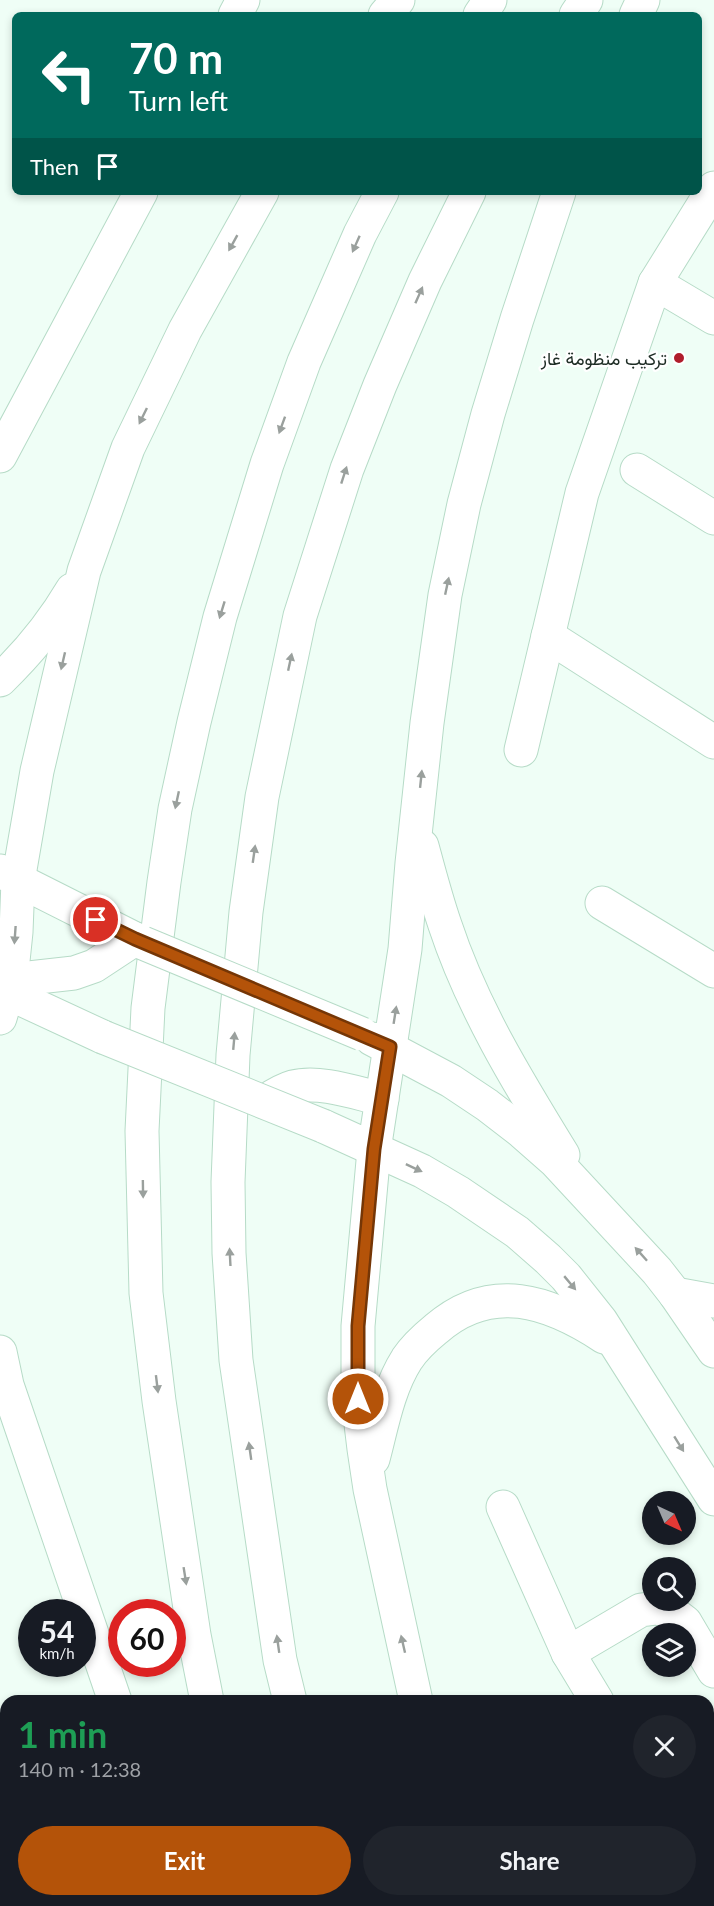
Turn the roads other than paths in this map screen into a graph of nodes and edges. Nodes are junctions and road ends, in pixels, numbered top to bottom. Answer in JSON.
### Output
{"nodes":[{"id":1,"x":398,"y":0,"type":"edge"},
{"id":2,"x":388,"y":12,"type":"edge"},
{"id":3,"x":714,"y":188,"type":"edge"},
{"id":4,"x":139,"y":195,"type":"edge"},
{"id":5,"x":260,"y":195,"type":"edge"},
{"id":6,"x":380,"y":195,"type":"edge"},
{"id":7,"x":468,"y":195,"type":"edge"},
{"id":8,"x":558,"y":195,"type":"edge"},
{"id":9,"x":655,"y":283,"type":"junction"},
{"id":10,"x":714,"y":318,"type":"edge"},
{"id":11,"x":0,"y":456,"type":"edge"},
{"id":12,"x":637,"y":470,"type":"dead end"},
{"id":13,"x":714,"y":518,"type":"edge"},
{"id":14,"x":84,"y":571,"type":"junction"},
{"id":15,"x":548,"y":636,"type":"junction"},
{"id":16,"x":0,"y":680,"type":"edge"},
{"id":17,"x":714,"y":742,"type":"edge"},
{"id":18,"x":521,"y":750,"type":"dead end"},
{"id":19,"x":416,"y":821,"type":"junction"},
{"id":20,"x":9,"y":876,"type":"edge"},
{"id":21,"x":602,"y":903,"type":"dead end"},
{"id":22,"x":139,"y":941,"type":"junction"},
{"id":23,"x":714,"y":971,"type":"edge"},
{"id":24,"x":5,"y":995,"type":"edge"},
{"id":25,"x":376,"y":1041,"type":"junction"},
{"id":26,"x":381,"y":1099,"type":"junction"},
{"id":27,"x":264,"y":1102,"type":"junction"},
{"id":28,"x":374,"y":1149,"type":"junction"},
{"id":29,"x":585,"y":1192,"type":"junction"},
{"id":30,"x":675,"y":1294,"type":"junction"},
{"id":31,"x":714,"y":1301,"type":"edge"},
{"id":32,"x":616,"y":1344,"type":"junction"},
{"id":33,"x":714,"y":1351,"type":"edge"},
{"id":34,"x":0,"y":1352,"type":"edge"},
{"id":35,"x":368,"y":1478,"type":"junction"},
{"id":36,"x":714,"y":1499,"type":"edge"},
{"id":37,"x":503,"y":1507,"type":"dead end"},
{"id":38,"x":567,"y":1653,"type":"junction"},
{"id":39,"x":714,"y":1671,"type":"edge"},
{"id":40,"x":113,"y":1695,"type":"edge"},
{"id":41,"x":206,"y":1695,"type":"edge"},
{"id":42,"x":289,"y":1695,"type":"edge"},
{"id":43,"x":415,"y":1695,"type":"edge"},
{"id":44,"x":593,"y":1695,"type":"edge"}],
"edges":[{"from":1,"to":2,"type":"main road"},
{"from":3,"to":9,"type":"main road"},
{"from":4,"to":11,"type":"main road"},
{"from":5,"to":14,"type":"main road","one_way":true},
{"from":6,"to":41,"type":"main road","one_way":true},
{"from":42,"to":7,"type":"main road","one_way":true},
{"from":19,"to":8,"type":"main road","one_way":true},
{"from":9,"to":10,"type":"main road"},
{"from":9,"to":15,"type":"main road"},
{"from":12,"to":13,"type":"main road"},
{"from":14,"to":16,"type":"main road"},
{"from":14,"to":20,"type":"main road","one_way":true},
{"from":15,"to":17,"type":"main road"},
{"from":15,"to":18,"type":"main road"},
{"from":25,"to":19,"type":"main road","one_way":true},
{"from":19,"to":29,"type":"main road"},
{"from":20,"to":22,"type":"main road"},
{"from":20,"to":24,"type":"main road","one_way":true},
{"from":21,"to":23,"type":"main road"},
{"from":22,"to":24,"type":"main road"},
{"from":22,"to":25,"type":"main road","bridge":true},
{"from":24,"to":27,"type":"main road","bridge":true},
{"from":25,"to":26,"type":"main road"},
{"from":25,"to":29,"type":"main road"},
{"from":26,"to":27,"type":"main road"},
{"from":26,"to":28,"type":"main road"},
{"from":27,"to":28,"type":"main road","bridge":true},
{"from":28,"to":32,"type":"main road","one_way":true},
{"from":28,"to":35,"type":"main road"},
{"from":30,"to":29,"type":"main road","one_way":true},
{"from":30,"to":31,"type":"main road"},
{"from":30,"to":33,"type":"main road"},
{"from":32,"to":35,"type":"main road"},
{"from":32,"to":36,"type":"main road","one_way":true},
{"from":34,"to":40,"type":"main road"},
{"from":43,"to":35,"type":"main road","one_way":true},
{"from":37,"to":38,"type":"main road"},
{"from":38,"to":39,"type":"main road"},
{"from":38,"to":44,"type":"main road"}]}
